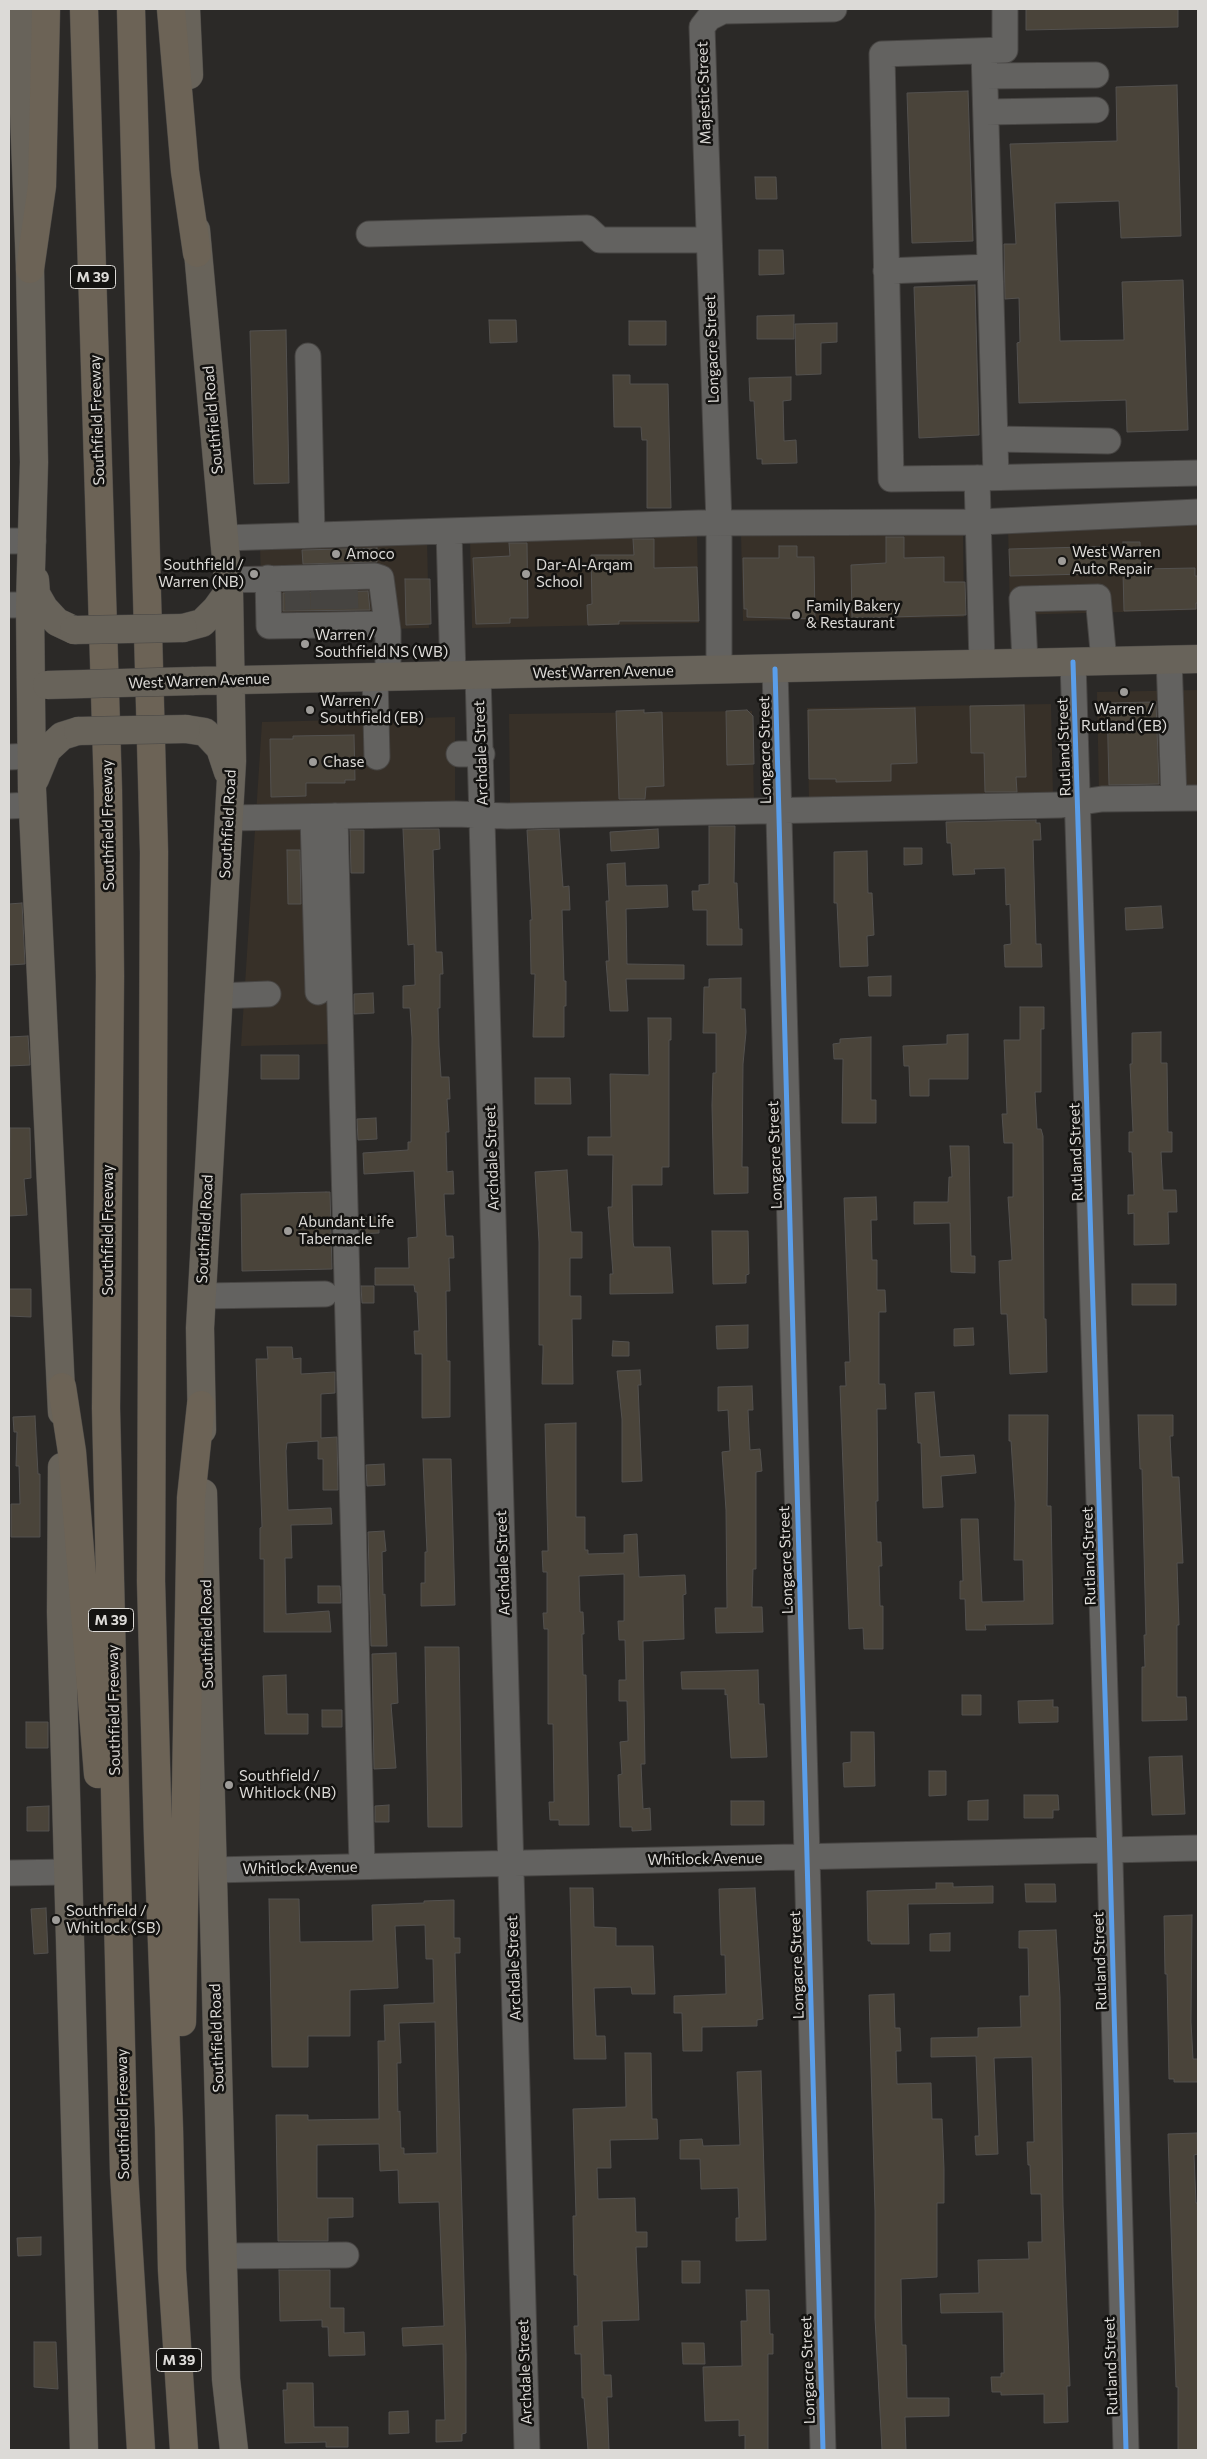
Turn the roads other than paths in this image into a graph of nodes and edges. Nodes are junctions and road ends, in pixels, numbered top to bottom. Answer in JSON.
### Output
{"nodes":[{"id":1,"x":20,"y":9,"type":"edge"},
{"id":2,"x":46,"y":9,"type":"edge"},
{"id":3,"x":84,"y":9,"type":"edge"},
{"id":4,"x":131,"y":9,"type":"edge"},
{"id":5,"x":171,"y":9,"type":"edge"},
{"id":6,"x":186,"y":9,"type":"edge"},
{"id":7,"x":834,"y":9,"type":"edge"},
{"id":8,"x":1005,"y":9,"type":"edge"},
{"id":9,"x":984,"y":51,"type":"junction"},
{"id":10,"x":1096,"y":75,"type":"dead end"},
{"id":11,"x":985,"y":76,"type":"junction"},
{"id":12,"x":1096,"y":110,"type":"dead end"},
{"id":13,"x":986,"y":112,"type":"junction"},
{"id":14,"x":706,"y":177,"type":"joint"},
{"id":15,"x":369,"y":234,"type":"dead end"},
{"id":16,"x":708,"y":240,"type":"junction"},
{"id":17,"x":197,"y":253,"type":"junction"},
{"id":18,"x":990,"y":267,"type":"junction"},
{"id":19,"x":30,"y":269,"type":"junction"},
{"id":20,"x":886,"y":271,"type":"junction"},
{"id":21,"x":308,"y":356,"type":"dead end"},
{"id":22,"x":995,"y":439,"type":"junction"},
{"id":23,"x":1108,"y":441,"type":"dead end"},
{"id":24,"x":1198,"y":473,"type":"edge"},
{"id":25,"x":986,"y":477,"type":"junction"},
{"id":26,"x":1198,"y":512,"type":"edge"},
{"id":27,"x":979,"y":522,"type":"junction"},
{"id":28,"x":719,"y":523,"type":"junction"},
{"id":29,"x":449,"y":531,"type":"junction"},
{"id":30,"x":312,"y":535,"type":"junction"},
{"id":31,"x":224,"y":538,"type":"junction"},
{"id":32,"x":25,"y":547,"type":"edge"},
{"id":33,"x":268,"y":578,"type":"junction"},
{"id":34,"x":228,"y":586,"type":"junction"},
{"id":35,"x":19,"y":605,"type":"edge"},
{"id":36,"x":387,"y":624,"type":"junction"},
{"id":37,"x":1198,"y":659,"type":"edge"},
{"id":38,"x":1169,"y":660,"type":"junction"},
{"id":39,"x":1104,"y":661,"type":"junction"},
{"id":40,"x":1025,"y":662,"type":"junction"},
{"id":41,"x":1073,"y":662,"type":"junction"},
{"id":42,"x":982,"y":663,"type":"junction"},
{"id":43,"x":775,"y":669,"type":"junction"},
{"id":44,"x":719,"y":670,"type":"junction"},
{"id":45,"x":466,"y":675,"type":"junction"},
{"id":46,"x":381,"y":676,"type":"junction"},
{"id":47,"x":230,"y":680,"type":"junction"},
{"id":48,"x":29,"y":686,"type":"edge"},
{"id":49,"x":20,"y":756,"type":"edge"},
{"id":50,"x":377,"y":757,"type":"dead end"},
{"id":51,"x":231,"y":780,"type":"junction"},
{"id":52,"x":1186,"y":798,"type":"edge"},
{"id":53,"x":25,"y":801,"type":"edge"},
{"id":54,"x":1078,"y":802,"type":"junction"},
{"id":55,"x":779,"y":809,"type":"junction"},
{"id":56,"x":483,"y":815,"type":"junction"},
{"id":57,"x":324,"y":816,"type":"junction"},
{"id":58,"x":228,"y":818,"type":"junction"},
{"id":59,"x":318,"y":992,"type":"dead end"},
{"id":60,"x":268,"y":994,"type":"dead end"},
{"id":61,"x":218,"y":996,"type":"junction"},
{"id":62,"x":325,"y":1294,"type":"dead end"},
{"id":63,"x":202,"y":1296,"type":"junction"},
{"id":64,"x":62,"y":1387,"type":"junction"},
{"id":65,"x":201,"y":1405,"type":"junction"},
{"id":66,"x":1198,"y":1848,"type":"edge"},
{"id":67,"x":1110,"y":1850,"type":"junction"},
{"id":68,"x":806,"y":1857,"type":"junction"},
{"id":69,"x":511,"y":1864,"type":"junction"},
{"id":70,"x":362,"y":1866,"type":"junction"},
{"id":71,"x":212,"y":1870,"type":"junction"},
{"id":72,"x":68,"y":1872,"type":"junction"},
{"id":73,"x":9,"y":1873,"type":"edge"},
{"id":74,"x":122,"y":2038,"type":"junction"},
{"id":75,"x":170,"y":2128,"type":"junction"},
{"id":76,"x":346,"y":2255,"type":"dead end"},
{"id":77,"x":222,"y":2256,"type":"junction"},
{"id":78,"x":84,"y":2450,"type":"edge"},
{"id":79,"x":141,"y":2450,"type":"edge"},
{"id":80,"x":184,"y":2450,"type":"edge"},
{"id":81,"x":234,"y":2450,"type":"edge"},
{"id":82,"x":527,"y":2450,"type":"edge"},
{"id":83,"x":823,"y":2450,"type":"edge"},
{"id":84,"x":1126,"y":2450,"type":"edge"}],
"edges":[{"from":1,"to":19,"type":"main road"},
{"from":2,"to":19,"type":"highway"},
{"from":3,"to":74,"type":"highway","name":"Southfield Freeway","number":"M 39"},
{"from":4,"to":75,"type":"highway","number":"M 39"},
{"from":5,"to":17,"type":"highway"},
{"from":6,"to":17,"type":"main road","name":"Southfield Road"},
{"from":7,"to":14,"type":"street","name":"Majestic Street"},
{"from":8,"to":9,"type":"street"},
{"from":9,"to":11,"type":"street"},
{"from":9,"to":20,"type":"street"},
{"from":10,"to":11,"type":"street"},
{"from":11,"to":13,"type":"street"},
{"from":12,"to":13,"type":"street"},
{"from":13,"to":18,"type":"street"},
{"from":14,"to":16,"type":"street","name":"Longacre Street"},
{"from":15,"to":16,"type":"street"},
{"from":16,"to":28,"type":"street","name":"Longacre Street"},
{"from":17,"to":31,"type":"main road","name":"Southfield Road"},
{"from":18,"to":20,"type":"street"},
{"from":18,"to":22,"type":"street"},
{"from":19,"to":32,"type":"main road"},
{"from":20,"to":25,"type":"street"},
{"from":21,"to":30,"type":"street"},
{"from":22,"to":23,"type":"street"},
{"from":22,"to":25,"type":"street"},
{"from":24,"to":25,"type":"street"},
{"from":25,"to":27,"type":"street"},
{"from":26,"to":27,"type":"street"},
{"from":27,"to":28,"type":"street"},
{"from":27,"to":42,"type":"street"},
{"from":28,"to":29,"type":"street"},
{"from":28,"to":44,"type":"street","name":"Longacre Street"},
{"from":29,"to":30,"type":"street"},
{"from":29,"to":45,"type":"street","name":"Archdale Street"},
{"from":30,"to":31,"type":"street"},
{"from":31,"to":34,"type":"main road","name":"Southfield Road"},
{"from":32,"to":34,"type":"main road","bridge":true},
{"from":32,"to":35,"type":"main road"},
{"from":33,"to":34,"type":"street"},
{"from":33,"to":36,"type":"street"},
{"from":33,"to":36,"type":"street"},
{"from":34,"to":47,"type":"main road","name":"Southfield Road"},
{"from":35,"to":48,"type":"main road"},
{"from":36,"to":46,"type":"street"},
{"from":37,"to":38,"type":"main road","name":"West Warren Avenue"},
{"from":38,"to":39,"type":"main road","name":"West Warren Avenue"},
{"from":38,"to":52,"type":"street"},
{"from":39,"to":40,"type":"street"},
{"from":39,"to":41,"type":"main road","name":"West Warren Avenue"},
{"from":40,"to":41,"type":"main road","name":"West Warren Avenue"},
{"from":40,"to":42,"type":"main road","name":"West Warren Avenue"},
{"from":41,"to":54,"type":"street","name":"Rutland Street"},
{"from":42,"to":43,"type":"main road","name":"West Warren Avenue"},
{"from":43,"to":44,"type":"main road","name":"West Warren Avenue"},
{"from":43,"to":55,"type":"street","name":"Longacre Street"},
{"from":44,"to":45,"type":"main road","name":"West Warren Avenue"},
{"from":45,"to":46,"type":"main road","name":"West Warren Avenue"},
{"from":45,"to":56,"type":"street","name":"Archdale Street"},
{"from":46,"to":47,"type":"main road","name":"West Warren Avenue"},
{"from":46,"to":50,"type":"street"},
{"from":47,"to":48,"type":"main road","name":"West Warren Avenue","bridge":true},
{"from":47,"to":51,"type":"main road","name":"Southfield Road"},
{"from":48,"to":49,"type":"main road"},
{"from":49,"to":53,"type":"main road"},
{"from":51,"to":53,"type":"main road","bridge":true},
{"from":51,"to":58,"type":"main road","name":"Southfield Road"},
{"from":52,"to":54,"type":"street"},
{"from":53,"to":64,"type":"main road"},
{"from":54,"to":55,"type":"street"},
{"from":54,"to":67,"type":"street","name":"Rutland Street"},
{"from":55,"to":56,"type":"street"},
{"from":55,"to":68,"type":"street","name":"Longacre Street"},
{"from":56,"to":57,"type":"street"},
{"from":56,"to":69,"type":"street","name":"Archdale Street"},
{"from":57,"to":58,"type":"street"},
{"from":57,"to":59,"type":"street"},
{"from":57,"to":70,"type":"street"},
{"from":58,"to":61,"type":"main road","name":"Southfield Road"},
{"from":60,"to":61,"type":"street"},
{"from":61,"to":63,"type":"main road","name":"Southfield Road"},
{"from":62,"to":63,"type":"street"},
{"from":63,"to":65,"type":"main road","name":"Southfield Road"},
{"from":64,"to":72,"type":"main road"},
{"from":64,"to":74,"type":"highway"},
{"from":65,"to":71,"type":"main road","name":"Southfield Road"},
{"from":65,"to":75,"type":"highway"},
{"from":66,"to":67,"type":"street","name":"Whitlock Avenue"},
{"from":67,"to":68,"type":"street","name":"Whitlock Avenue"},
{"from":67,"to":84,"type":"street","name":"Rutland Street"},
{"from":68,"to":69,"type":"street","name":"Whitlock Avenue"},
{"from":68,"to":83,"type":"street","name":"Longacre Street"},
{"from":69,"to":70,"type":"street","name":"Whitlock Avenue"},
{"from":69,"to":82,"type":"street","name":"Archdale Street"},
{"from":70,"to":71,"type":"street","name":"Whitlock Avenue"},
{"from":71,"to":77,"type":"main road","name":"Southfield Road"},
{"from":72,"to":73,"type":"street"},
{"from":72,"to":78,"type":"main road"},
{"from":74,"to":79,"type":"highway","name":"Southfield Freeway","number":"M 39"},
{"from":75,"to":80,"type":"highway","number":"M 39"},
{"from":76,"to":77,"type":"street"},
{"from":77,"to":81,"type":"main road","name":"Southfield Road"}]}
